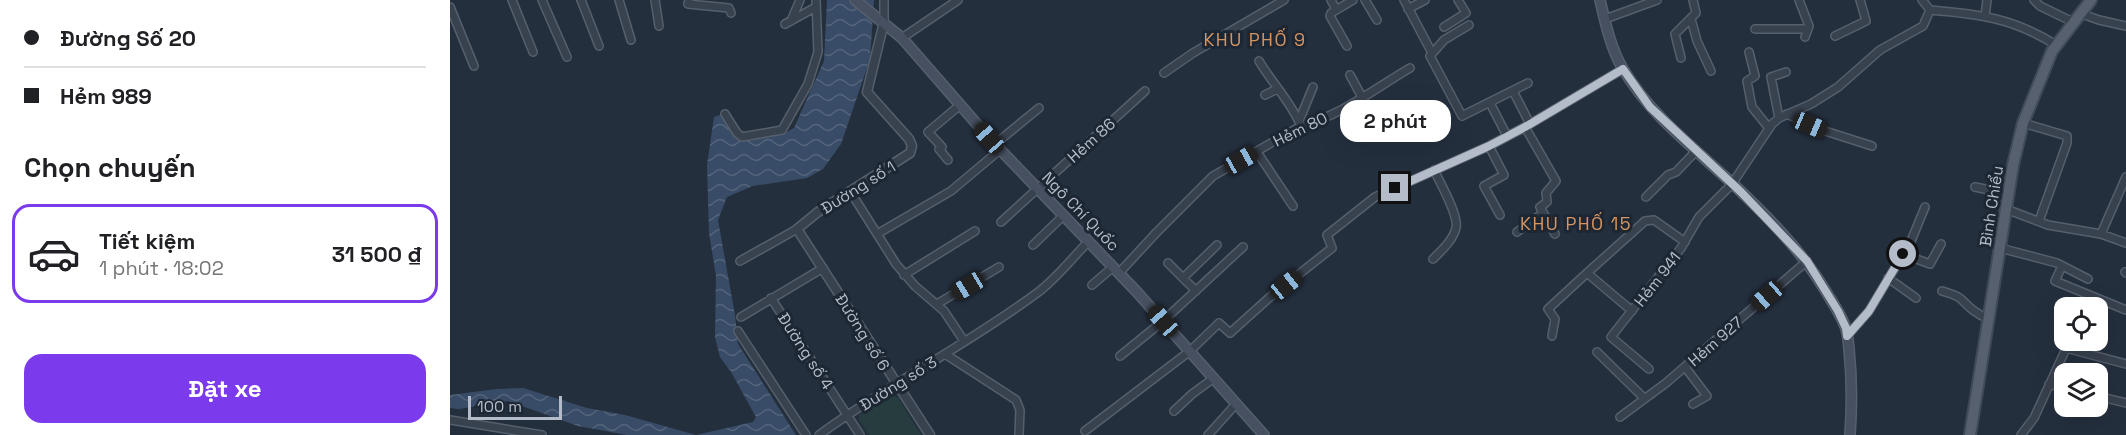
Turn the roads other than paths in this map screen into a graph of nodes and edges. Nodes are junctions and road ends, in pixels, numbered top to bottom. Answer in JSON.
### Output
{"nodes":[{"id":1,"x":512,"y":0,"type":"edge"},
{"id":2,"x":542,"y":0,"type":"edge"},
{"id":3,"x":581,"y":0,"type":"edge"},
{"id":4,"x":619,"y":0,"type":"edge"},
{"id":5,"x":655,"y":0,"type":"edge"},
{"id":6,"x":689,"y":0,"type":"edge"},
{"id":7,"x":800,"y":0,"type":"edge"},
{"id":8,"x":855,"y":0,"type":"edge"},
{"id":9,"x":884,"y":0,"type":"edge"},
{"id":10,"x":958,"y":0,"type":"edge"},
{"id":11,"x":1284,"y":0,"type":"edge"},
{"id":12,"x":1331,"y":0,"type":"edge"},
{"id":13,"x":1353,"y":0,"type":"edge"},
{"id":14,"x":1365,"y":0,"type":"edge"},
{"id":15,"x":1404,"y":0,"type":"edge"},
{"id":16,"x":1425,"y":0,"type":"edge"},
{"id":17,"x":1458,"y":0,"type":"edge"},
{"id":18,"x":1600,"y":0,"type":"edge"},
{"id":19,"x":1657,"y":0,"type":"edge"},
{"id":20,"x":1693,"y":0,"type":"edge"},
{"id":21,"x":1799,"y":0,"type":"edge"},
{"id":22,"x":1860,"y":0,"type":"edge"},
{"id":23,"x":1922,"y":0,"type":"edge"},
{"id":24,"x":1987,"y":0,"type":"edge"},
{"id":25,"x":2034,"y":0,"type":"edge"},
{"id":26,"x":2091,"y":0,"type":"edge"},
{"id":27,"x":816,"y":3,"type":"edge"},
{"id":28,"x":450,"y":7,"type":"edge"},
{"id":29,"x":1336,"y":9,"type":"junction"},
{"id":30,"x":1408,"y":9,"type":"junction"},
{"id":31,"x":1930,"y":10,"type":"junction"},
{"id":32,"x":731,"y":13,"type":"dead end"},
{"id":33,"x":2082,"y":14,"type":"junction"},
{"id":34,"x":1985,"y":15,"type":"junction"},
{"id":35,"x":1605,"y":19,"type":"junction"},
{"id":36,"x":1691,"y":19,"type":"junction"},
{"id":37,"x":1377,"y":20,"type":"dead end"},
{"id":38,"x":884,"y":22,"type":"junction"},
{"id":39,"x":2074,"y":23,"type":"junction"},
{"id":40,"x":1469,"y":25,"type":"dead end"},
{"id":41,"x":659,"y":26,"type":"dead end"},
{"id":42,"x":2126,"y":26,"type":"edge"},
{"id":43,"x":1444,"y":27,"type":"dead end"},
{"id":44,"x":1755,"y":29,"type":"dead end"},
{"id":45,"x":1808,"y":29,"type":"junction"},
{"id":46,"x":1836,"y":36,"type":"dead end"},
{"id":47,"x":1805,"y":37,"type":"dead end"},
{"id":48,"x":902,"y":38,"type":"junction"},
{"id":49,"x":631,"y":40,"type":"dead end"},
{"id":50,"x":2056,"y":45,"type":"junction"},
{"id":51,"x":599,"y":46,"type":"dead end"},
{"id":52,"x":1347,"y":46,"type":"dead end"},
{"id":53,"x":533,"y":51,"type":"dead end"},
{"id":54,"x":1749,"y":52,"type":"dead end"},
{"id":55,"x":1432,"y":53,"type":"junction"},
{"id":56,"x":567,"y":57,"type":"dead end"},
{"id":57,"x":1681,"y":58,"type":"dead end"},
{"id":58,"x":1259,"y":61,"type":"dead end"},
{"id":59,"x":474,"y":66,"type":"dead end"},
{"id":60,"x":1410,"y":68,"type":"dead end"},
{"id":61,"x":1623,"y":69,"type":"junction"},
{"id":62,"x":1711,"y":70,"type":"dead end"},
{"id":63,"x":1786,"y":72,"type":"dead end"},
{"id":64,"x":1164,"y":73,"type":"dead end"},
{"id":65,"x":1350,"y":75,"type":"dead end"},
{"id":66,"x":1528,"y":83,"type":"dead end"},
{"id":67,"x":1313,"y":87,"type":"dead end"},
{"id":68,"x":1277,"y":89,"type":"junction"},
{"id":69,"x":1144,"y":91,"type":"dead end"},
{"id":70,"x":1513,"y":91,"type":"junction"},
{"id":71,"x":1265,"y":95,"type":"dead end"},
{"id":72,"x":1363,"y":99,"type":"junction"},
{"id":73,"x":1492,"y":102,"type":"junction"},
{"id":74,"x":960,"y":105,"type":"junction"},
{"id":75,"x":1039,"y":108,"type":"dead end"},
{"id":76,"x":725,"y":114,"type":"dead end"},
{"id":77,"x":1787,"y":114,"type":"junction"},
{"id":78,"x":1779,"y":118,"type":"junction"},
{"id":79,"x":2024,"y":123,"type":"junction"},
{"id":80,"x":1300,"y":124,"type":"junction"},
{"id":81,"x":1527,"y":125,"type":"junction"},
{"id":82,"x":1769,"y":128,"type":"junction"},
{"id":83,"x":1507,"y":136,"type":"junction"},
{"id":84,"x":1489,"y":146,"type":"junction"},
{"id":85,"x":1872,"y":146,"type":"dead end"},
{"id":86,"x":998,"y":147,"type":"junction"},
{"id":87,"x":1696,"y":151,"type":"junction"},
{"id":88,"x":1257,"y":152,"type":"junction"},
{"id":89,"x":948,"y":160,"type":"dead end"},
{"id":90,"x":1434,"y":170,"type":"junction"},
{"id":91,"x":2126,"y":177,"type":"edge"},
{"id":92,"x":1732,"y":184,"type":"junction"},
{"id":93,"x":1975,"y":187,"type":"dead end"},
{"id":94,"x":1038,"y":188,"type":"junction"},
{"id":95,"x":850,"y":191,"type":"junction"},
{"id":96,"x":2009,"y":194,"type":"junction"},
{"id":97,"x":1646,"y":197,"type":"dead end"},
{"id":98,"x":2118,"y":198,"type":"junction"},
{"id":99,"x":2126,"y":201,"type":"edge"},
{"id":100,"x":1293,"y":206,"type":"dead end"},
{"id":101,"x":1925,"y":207,"type":"dead end"},
{"id":102,"x":2006,"y":209,"type":"junction"},
{"id":103,"x":1543,"y":213,"type":"junction"},
{"id":104,"x":1064,"y":215,"type":"junction"},
{"id":105,"x":1500,"y":215,"type":"dead end"},
{"id":106,"x":2039,"y":221,"type":"junction"},
{"id":107,"x":1001,"y":222,"type":"dead end"},
{"id":108,"x":797,"y":228,"type":"junction"},
{"id":109,"x":975,"y":231,"type":"dead end"},
{"id":110,"x":1517,"y":232,"type":"dead end"},
{"id":111,"x":877,"y":234,"type":"junction"},
{"id":112,"x":1555,"y":234,"type":"dead end"},
{"id":113,"x":2101,"y":234,"type":"junction"},
{"id":114,"x":1089,"y":241,"type":"junction"},
{"id":115,"x":1685,"y":242,"type":"junction"},
{"id":116,"x":2126,"y":243,"type":"edge"},
{"id":117,"x":1941,"y":244,"type":"dead end"},
{"id":118,"x":1033,"y":245,"type":"dead end"},
{"id":119,"x":1216,"y":245,"type":"dead end"},
{"id":120,"x":1243,"y":247,"type":"dead end"},
{"id":121,"x":2000,"y":248,"type":"junction"},
{"id":122,"x":1903,"y":254,"type":"junction"},
{"id":123,"x":1433,"y":259,"type":"dead end"},
{"id":124,"x":740,"y":261,"type":"dead end"},
{"id":125,"x":1807,"y":261,"type":"junction"},
{"id":126,"x":1168,"y":263,"type":"dead end"},
{"id":127,"x":2062,"y":266,"type":"junction"},
{"id":128,"x":999,"y":267,"type":"dead end"},
{"id":129,"x":822,"y":268,"type":"junction"},
{"id":130,"x":1116,"y":270,"type":"junction"},
{"id":131,"x":1587,"y":273,"type":"junction"},
{"id":132,"x":904,"y":275,"type":"junction"},
{"id":133,"x":1183,"y":278,"type":"junction"},
{"id":134,"x":1888,"y":278,"type":"junction"},
{"id":135,"x":2088,"y":279,"type":"dead end"},
{"id":136,"x":1092,"y":285,"type":"dead end"},
{"id":137,"x":1196,"y":291,"type":"junction"},
{"id":138,"x":1942,"y":291,"type":"dead end"},
{"id":139,"x":771,"y":298,"type":"junction"},
{"id":140,"x":1916,"y":298,"type":"dead end"},
{"id":141,"x":937,"y":304,"type":"junction"},
{"id":142,"x":2126,"y":310,"type":"edge"},
{"id":143,"x":1632,"y":311,"type":"junction"},
{"id":144,"x":741,"y":317,"type":"dead end"},
{"id":145,"x":1989,"y":319,"type":"junction"},
{"id":146,"x":1163,"y":321,"type":"junction"},
{"id":147,"x":738,"y":331,"type":"dead end"},
{"id":148,"x":1552,"y":336,"type":"dead end"},
{"id":149,"x":1847,"y":336,"type":"junction"},
{"id":150,"x":964,"y":341,"type":"junction"},
{"id":151,"x":1190,"y":351,"type":"junction"},
{"id":152,"x":2065,"y":351,"type":"edge"},
{"id":153,"x":2077,"y":351,"type":"edge"},
{"id":154,"x":1597,"y":352,"type":"dead end"},
{"id":155,"x":945,"y":354,"type":"junction"},
{"id":156,"x":1120,"y":356,"type":"dead end"},
{"id":157,"x":2126,"y":364,"type":"edge"},
{"id":158,"x":1685,"y":367,"type":"junction"},
{"id":159,"x":1649,"y":369,"type":"dead end"},
{"id":160,"x":1214,"y":378,"type":"junction"},
{"id":161,"x":895,"y":384,"type":"junction"},
{"id":162,"x":2049,"y":384,"type":"junction"},
{"id":163,"x":2054,"y":385,"type":"edge"},
{"id":164,"x":1644,"y":398,"type":"junction"},
{"id":165,"x":2108,"y":399,"type":"edge"},
{"id":166,"x":2126,"y":403,"type":"edge"},
{"id":167,"x":1236,"y":404,"type":"junction"},
{"id":168,"x":1693,"y":404,"type":"dead end"},
{"id":169,"x":1174,"y":411,"type":"dead end"},
{"id":170,"x":847,"y":415,"type":"junction"},
{"id":171,"x":1620,"y":417,"type":"dead end"},
{"id":172,"x":450,"y":420,"type":"edge"},
{"id":173,"x":1085,"y":431,"type":"dead end"},
{"id":174,"x":542,"y":435,"type":"edge"},
{"id":175,"x":806,"y":435,"type":"edge"},
{"id":176,"x":819,"y":435,"type":"edge"},
{"id":177,"x":860,"y":435,"type":"edge"},
{"id":178,"x":930,"y":435,"type":"edge"},
{"id":179,"x":1019,"y":435,"type":"edge"},
{"id":180,"x":1208,"y":435,"type":"edge"},
{"id":181,"x":1264,"y":435,"type":"edge"},
{"id":182,"x":1850,"y":435,"type":"edge"},
{"id":183,"x":1970,"y":435,"type":"edge"},
{"id":184,"x":2021,"y":435,"type":"edge"}],
"edges":[{"from":1,"to":53,"type":"street"},
{"from":2,"to":56,"type":"street"},
{"from":3,"to":51,"type":"street"},
{"from":4,"to":49,"type":"street"},
{"from":5,"to":41,"type":"street"},
{"from":6,"to":32,"type":"street"},
{"from":7,"to":27,"type":"street"},
{"from":8,"to":38,"type":"main road","name":"Ngô Chí Quốc"},
{"from":9,"to":38,"type":"street"},
{"from":10,"to":48,"type":"street"},
{"from":11,"to":64,"type":"street"},
{"from":12,"to":29,"type":"street"},
{"from":13,"to":29,"type":"street"},
{"from":14,"to":37,"type":"street"},
{"from":15,"to":30,"type":"street"},
{"from":16,"to":30,"type":"street"},
{"from":17,"to":43,"type":"street"},
{"from":18,"to":35,"type":"main road"},
{"from":19,"to":35,"type":"street"},
{"from":20,"to":36,"type":"street"},
{"from":21,"to":45,"type":"street"},
{"from":22,"to":46,"type":"street"},
{"from":23,"to":31,"type":"street"},
{"from":24,"to":34,"type":"street"},
{"from":25,"to":39,"type":"street"},
{"from":26,"to":33,"type":"main road","name":"Bình Chiểu"},
{"from":27,"to":76,"type":"street"},
{"from":28,"to":59,"type":"street"},
{"from":29,"to":52,"type":"street"},
{"from":30,"to":55,"type":"street"},
{"from":31,"to":34,"type":"street"},
{"from":31,"to":77,"type":"street","name":"Hẻm 941"},
{"from":33,"to":39,"type":"main road","name":"Bình Chiểu"},
{"from":33,"to":42,"type":"street"},
{"from":34,"to":50,"type":"street"},
{"from":35,"to":61,"type":"main road"},
{"from":36,"to":57,"type":"street"},
{"from":36,"to":62,"type":"street"},
{"from":38,"to":48,"type":"main road","name":"Ngô Chí Quốc"},
{"from":38,"to":95,"type":"street","name":"Đường số 1"},
{"from":39,"to":50,"type":"main road","name":"Bình Chiểu"},
{"from":40,"to":55,"type":"street"},
{"from":44,"to":45,"type":"street"},
{"from":45,"to":47,"type":"street"},
{"from":48,"to":74,"type":"main road","name":"Ngô Chí Quốc"},
{"from":50,"to":79,"type":"main road","name":"Bình Chiểu"},
{"from":54,"to":82,"type":"street"},
{"from":55,"to":73,"type":"street"},
{"from":58,"to":68,"type":"street"},
{"from":60,"to":72,"type":"street","name":"Hẻm 80"},
{"from":61,"to":81,"type":"street"},
{"from":61,"to":87,"type":"main road"},
{"from":63,"to":78,"type":"street"},
{"from":65,"to":72,"type":"street"},
{"from":66,"to":70,"type":"street"},
{"from":67,"to":80,"type":"street"},
{"from":68,"to":71,"type":"street"},
{"from":68,"to":80,"type":"street"},
{"from":69,"to":94,"type":"street","name":"Hẻm 86"},
{"from":70,"to":73,"type":"street"},
{"from":70,"to":81,"type":"street"},
{"from":72,"to":80,"type":"street","name":"Hẻm 80"},
{"from":73,"to":83,"type":"street"},
{"from":74,"to":86,"type":"main road","name":"Ngô Chí Quốc"},
{"from":74,"to":89,"type":"street"},
{"from":75,"to":86,"type":"street"},
{"from":77,"to":78,"type":"street","name":"Hẻm 941"},
{"from":77,"to":85,"type":"street"},
{"from":78,"to":82,"type":"street","name":"Hẻm 941"},
{"from":79,"to":96,"type":"main road","name":"Bình Chiểu"},
{"from":79,"to":106,"type":"street"},
{"from":80,"to":88,"type":"street","name":"Hẻm 80"},
{"from":81,"to":83,"type":"street"},
{"from":81,"to":103,"type":"street"},
{"from":82,"to":92,"type":"street","name":"Hẻm 941"},
{"from":83,"to":84,"type":"street"},
{"from":84,"to":90,"type":"street"},
{"from":84,"to":105,"type":"street"},
{"from":86,"to":94,"type":"main road","name":"Ngô Chí Quốc"},
{"from":86,"to":111,"type":"street"},
{"from":87,"to":92,"type":"main road"},
{"from":87,"to":97,"type":"street"},
{"from":88,"to":100,"type":"street"},
{"from":88,"to":130,"type":"street","name":"Hẻm 80"},
{"from":90,"to":123,"type":"street"},
{"from":90,"to":151,"type":"street"},
{"from":91,"to":98,"type":"street"},
{"from":92,"to":115,"type":"street","name":"Hẻm 941"},
{"from":92,"to":125,"type":"main road"},
{"from":93,"to":96,"type":"street"},
{"from":94,"to":104,"type":"main road","name":"Ngô Chí Quốc"},
{"from":94,"to":107,"type":"street","name":"Hẻm 86"},
{"from":95,"to":108,"type":"street","name":"Đường số 1"},
{"from":95,"to":111,"type":"street"},
{"from":96,"to":102,"type":"main road","name":"Bình Chiểu"},
{"from":98,"to":99,"type":"street"},
{"from":98,"to":113,"type":"street"},
{"from":101,"to":122,"type":"street"},
{"from":102,"to":106,"type":"street"},
{"from":102,"to":121,"type":"main road","name":"Bình Chiểu"},
{"from":103,"to":110,"type":"street"},
{"from":103,"to":112,"type":"street"},
{"from":104,"to":114,"type":"main road","name":"Ngô Chí Quốc"},
{"from":104,"to":118,"type":"street"},
{"from":106,"to":113,"type":"street"},
{"from":108,"to":124,"type":"street","name":"Đường số 1"},
{"from":108,"to":129,"type":"street","name":"Đường số 6"},
{"from":109,"to":132,"type":"street"},
{"from":111,"to":132,"type":"street"},
{"from":113,"to":116,"type":"street"},
{"from":114,"to":130,"type":"main road","name":"Ngô Chí Quốc"},
{"from":114,"to":150,"type":"street","name":"Đường số 3"},
{"from":115,"to":131,"type":"street"},
{"from":115,"to":143,"type":"street","name":"Hẻm 941"},
{"from":117,"to":122,"type":"street"},
{"from":119,"to":133,"type":"street"},
{"from":120,"to":137,"type":"street"},
{"from":121,"to":127,"type":"street"},
{"from":121,"to":145,"type":"main road","name":"Bình Chiểu"},
{"from":122,"to":134,"type":"street"},
{"from":125,"to":149,"type":"main road"},
{"from":125,"to":158,"type":"street","name":"Hẻm 927"},
{"from":126,"to":133,"type":"street"},
{"from":127,"to":135,"type":"street"},
{"from":127,"to":142,"type":"street"},
{"from":128,"to":141,"type":"street"},
{"from":129,"to":139,"type":"street"},
{"from":129,"to":161,"type":"street","name":"Đường số 6"},
{"from":130,"to":136,"type":"street","name":"Hẻm 80"},
{"from":130,"to":146,"type":"main road","name":"Ngô Chí Quốc"},
{"from":131,"to":143,"type":"street"},
{"from":131,"to":148,"type":"street"},
{"from":132,"to":141,"type":"street"},
{"from":133,"to":137,"type":"street"},
{"from":134,"to":140,"type":"street"},
{"from":134,"to":149,"type":"street"},
{"from":137,"to":146,"type":"street"},
{"from":138,"to":145,"type":"street"},
{"from":139,"to":144,"type":"street"},
{"from":139,"to":170,"type":"street","name":"Đường số 4"},
{"from":141,"to":150,"type":"street"},
{"from":143,"to":159,"type":"street","name":"Hẻm 941"},
{"from":145,"to":183,"type":"main road","name":"Bình Chiểu"},
{"from":146,"to":151,"type":"main road","name":"Ngô Chí Quốc"},
{"from":146,"to":156,"type":"street"},
{"from":147,"to":175,"type":"street"},
{"from":149,"to":182,"type":"main road"},
{"from":150,"to":155,"type":"street","name":"Đường số 3"},
{"from":151,"to":160,"type":"main road","name":"Ngô Chí Quốc"},
{"from":151,"to":173,"type":"street"},
{"from":152,"to":162,"type":"street"},
{"from":153,"to":157,"type":"street"},
{"from":154,"to":164,"type":"street"},
{"from":155,"to":161,"type":"street","name":"Đường số 3"},
{"from":155,"to":179,"type":"street"},
{"from":158,"to":164,"type":"street","name":"Hẻm 927"},
{"from":158,"to":168,"type":"street"},
{"from":160,"to":167,"type":"main road","name":"Ngô Chí Quốc"},
{"from":160,"to":169,"type":"street"},
{"from":161,"to":170,"type":"street","name":"Đường số 3"},
{"from":161,"to":178,"type":"street","name":"Đường số 6"},
{"from":162,"to":163,"type":"street"},
{"from":162,"to":184,"type":"street"},
{"from":164,"to":171,"type":"street","name":"Hẻm 927"},
{"from":165,"to":166,"type":"street"},
{"from":167,"to":180,"type":"street"},
{"from":167,"to":181,"type":"main road","name":"Ngô Chí Quốc"},
{"from":170,"to":176,"type":"street","name":"Đường số 3"},
{"from":170,"to":177,"type":"street","name":"Đường số 4"},
{"from":172,"to":174,"type":"street"}]}
